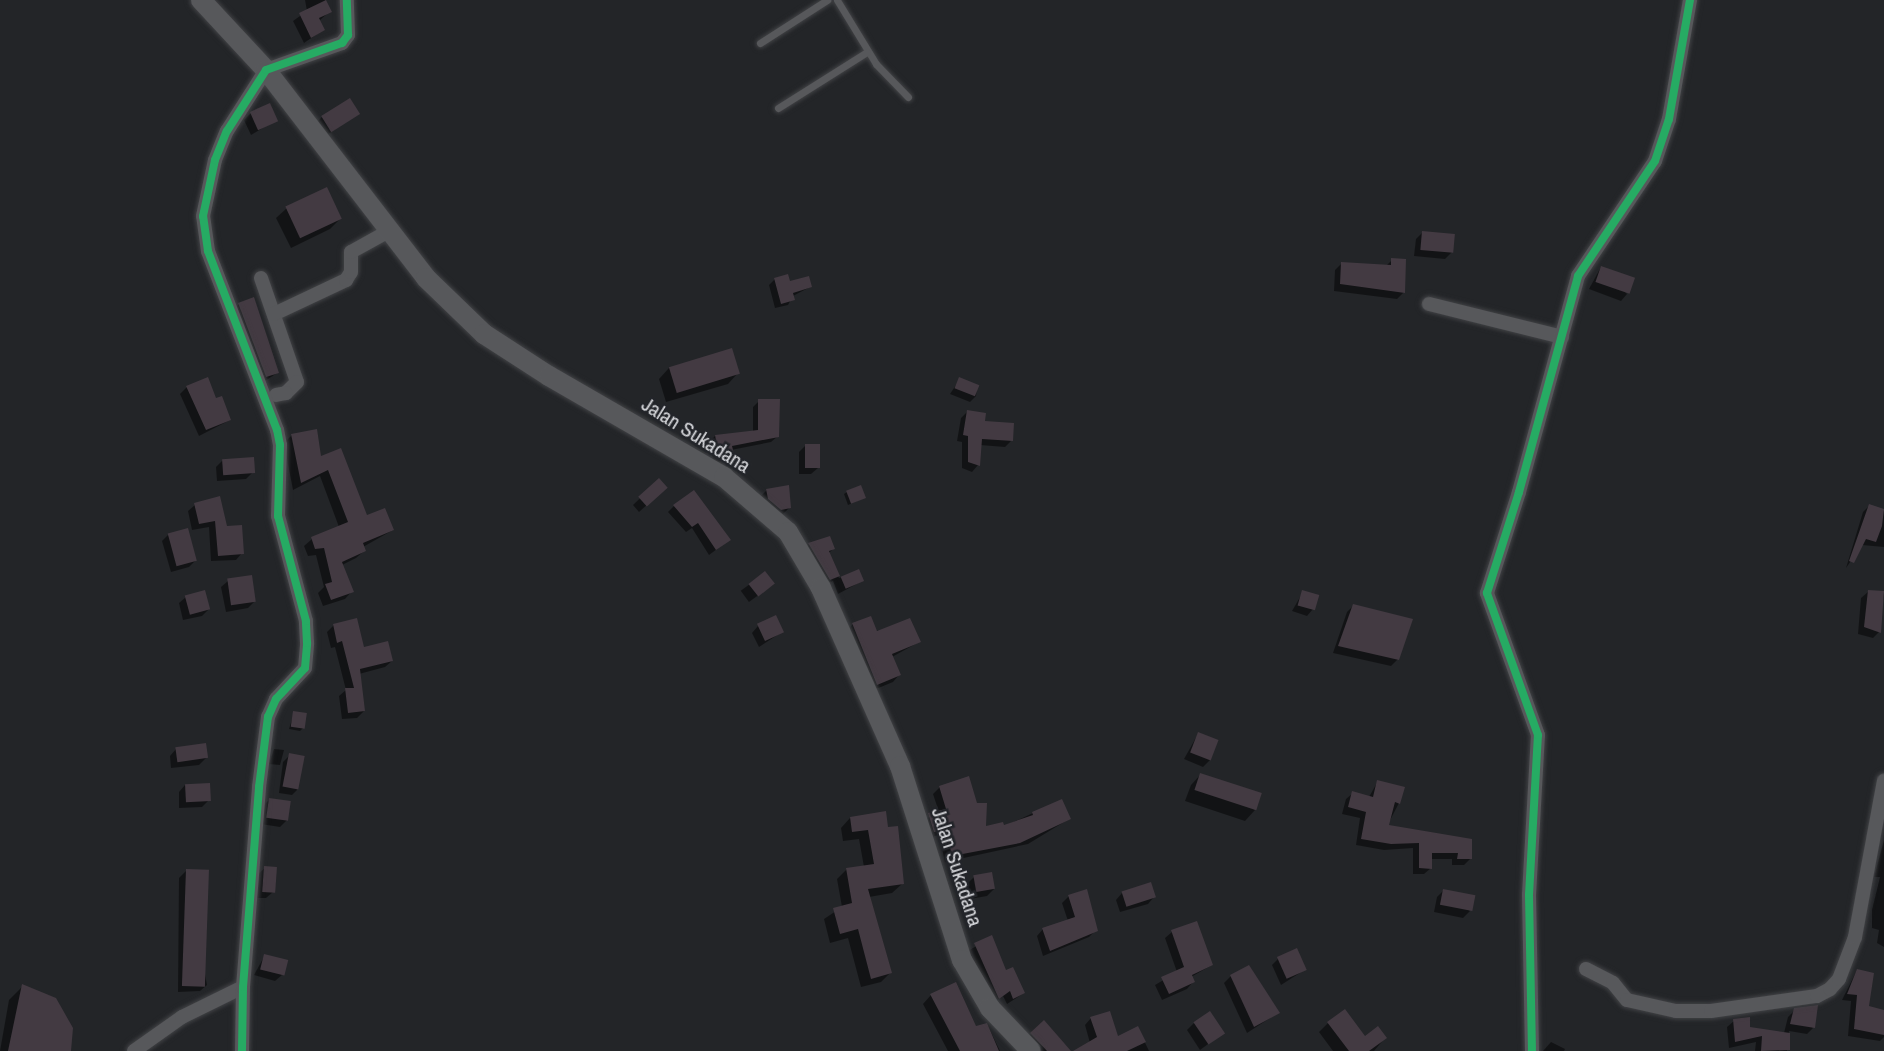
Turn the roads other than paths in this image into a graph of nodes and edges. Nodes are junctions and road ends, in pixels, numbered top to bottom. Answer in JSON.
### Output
{"nodes":[{"id":1,"x":201,"y":0,"type":"edge"},
{"id":2,"x":347,"y":0,"type":"edge"},
{"id":3,"x":827,"y":0,"type":"edge"},
{"id":4,"x":837,"y":0,"type":"edge"},
{"id":5,"x":1690,"y":0,"type":"edge"},
{"id":6,"x":760,"y":43,"type":"dead end"},
{"id":7,"x":867,"y":52,"type":"junction"},
{"id":8,"x":266,"y":70,"type":"junction"},
{"id":9,"x":908,"y":97,"type":"dead end"},
{"id":10,"x":778,"y":108,"type":"dead end"},
{"id":11,"x":387,"y":232,"type":"junction"},
{"id":12,"x":261,"y":278,"type":"dead end"},
{"id":13,"x":1429,"y":304,"type":"dead end"},
{"id":14,"x":274,"y":314,"type":"junction"},
{"id":15,"x":1562,"y":337,"type":"junction"},
{"id":16,"x":276,"y":395,"type":"dead end"},
{"id":17,"x":1884,"y":781,"type":"edge"},
{"id":18,"x":1586,"y":969,"type":"dead end"},
{"id":19,"x":243,"y":987,"type":"junction"},
{"id":20,"x":134,"y":1051,"type":"edge"},
{"id":21,"x":242,"y":1051,"type":"edge"},
{"id":22,"x":1031,"y":1051,"type":"edge"},
{"id":23,"x":1532,"y":1051,"type":"edge"}],
"edges":[{"from":1,"to":8,"type":"main road","name":"Jalan Sukadana"},
{"from":2,"to":8,"type":"street"},
{"from":3,"to":6,"type":"lane"},
{"from":4,"to":7,"type":"lane"},
{"from":5,"to":15,"type":"street"},
{"from":7,"to":9,"type":"lane"},
{"from":7,"to":10,"type":"lane"},
{"from":8,"to":11,"type":"main road","name":"Jalan Sukadana"},
{"from":8,"to":19,"type":"street"},
{"from":11,"to":14,"type":"street"},
{"from":11,"to":22,"type":"main road","name":"Jalan Sukadana"},
{"from":12,"to":14,"type":"street"},
{"from":13,"to":15,"type":"street"},
{"from":14,"to":16,"type":"street"},
{"from":15,"to":23,"type":"street"},
{"from":17,"to":18,"type":"street"},
{"from":19,"to":20,"type":"street"},
{"from":19,"to":21,"type":"street"}]}
